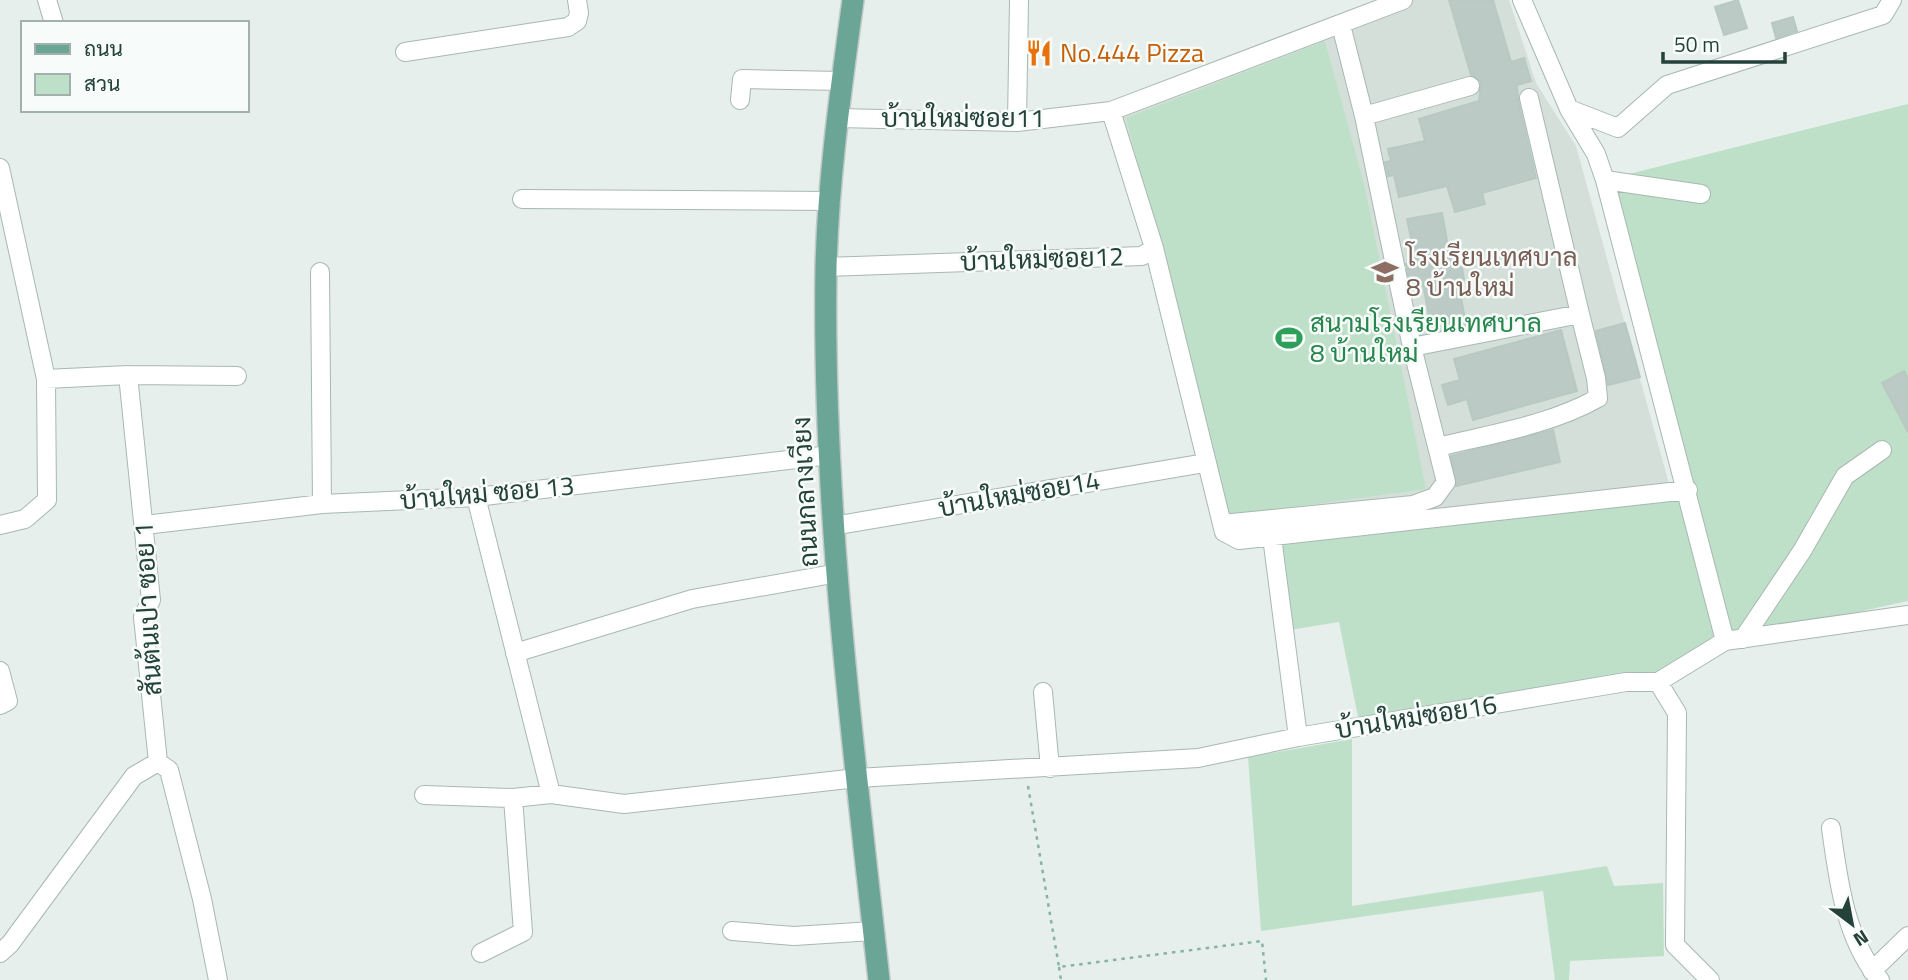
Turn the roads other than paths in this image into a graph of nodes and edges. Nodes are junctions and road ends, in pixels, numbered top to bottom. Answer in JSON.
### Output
{"nodes":[{"id":1,"x":47,"y":0,"type":"edge"},
{"id":2,"x":577,"y":0,"type":"edge"},
{"id":3,"x":852,"y":0,"type":"edge"},
{"id":4,"x":1019,"y":0,"type":"edge"},
{"id":5,"x":1403,"y":0,"type":"edge"},
{"id":6,"x":1522,"y":0,"type":"edge"},
{"id":7,"x":1892,"y":0,"type":"edge"},
{"id":8,"x":53,"y":21,"type":"edge"},
{"id":9,"x":1341,"y":25,"type":"junction"},
{"id":10,"x":405,"y":52,"type":"dead end"},
{"id":11,"x":842,"y":81,"type":"junction"},
{"id":12,"x":1470,"y":86,"type":"dead end"},
{"id":13,"x":1529,"y":98,"type":"dead end"},
{"id":14,"x":740,"y":100,"type":"dead end"},
{"id":15,"x":1569,"y":109,"type":"junction"},
{"id":16,"x":1111,"y":111,"type":"junction"},
{"id":17,"x":1364,"y":116,"type":"junction"},
{"id":18,"x":838,"y":118,"type":"junction"},
{"id":19,"x":1017,"y":122,"type":"junction"},
{"id":20,"x":0,"y":170,"type":"edge"},
{"id":21,"x":1605,"y":180,"type":"junction"},
{"id":22,"x":1701,"y":194,"type":"dead end"},
{"id":23,"x":522,"y":199,"type":"dead end"},
{"id":24,"x":831,"y":201,"type":"junction"},
{"id":25,"x":1154,"y":248,"type":"junction"},
{"id":26,"x":826,"y":267,"type":"junction"},
{"id":27,"x":320,"y":272,"type":"dead end"},
{"id":28,"x":1580,"y":314,"type":"junction"},
{"id":29,"x":1412,"y":347,"type":"junction"},
{"id":30,"x":128,"y":375,"type":"junction"},
{"id":31,"x":237,"y":376,"type":"dead end"},
{"id":32,"x":46,"y":379,"type":"junction"},
{"id":33,"x":1438,"y":447,"type":"junction"},
{"id":34,"x":1882,"y":450,"type":"dead end"},
{"id":35,"x":830,"y":455,"type":"junction"},
{"id":36,"x":1205,"y":463,"type":"junction"},
{"id":37,"x":1688,"y":490,"type":"junction"},
{"id":38,"x":476,"y":497,"type":"junction"},
{"id":39,"x":322,"y":504,"type":"junction"},
{"id":40,"x":1222,"y":524,"type":"junction"},
{"id":41,"x":0,"y":525,"type":"edge"},
{"id":42,"x":145,"y":525,"type":"junction"},
{"id":43,"x":833,"y":526,"type":"junction"},
{"id":44,"x":1272,"y":537,"type":"junction"},
{"id":45,"x":838,"y":573,"type":"junction"},
{"id":46,"x":1908,"y":615,"type":"edge"},
{"id":47,"x":1744,"y":639,"type":"junction"},
{"id":48,"x":1725,"y":641,"type":"junction"},
{"id":49,"x":515,"y":653,"type":"junction"},
{"id":50,"x":0,"y":671,"type":"edge"},
{"id":51,"x":1658,"y":682,"type":"junction"},
{"id":52,"x":1043,"y":692,"type":"dead end"},
{"id":53,"x":4,"y":703,"type":"edge"},
{"id":54,"x":1298,"y":737,"type":"junction"},
{"id":55,"x":158,"y":762,"type":"junction"},
{"id":56,"x":1050,"y":768,"type":"junction"},
{"id":57,"x":857,"y":778,"type":"junction"},
{"id":58,"x":551,"y":794,"type":"junction"},
{"id":59,"x":424,"y":795,"type":"dead end"},
{"id":60,"x":513,"y":798,"type":"junction"},
{"id":61,"x":1831,"y":828,"type":"dead end"},
{"id":62,"x":732,"y":931,"type":"dead end"},
{"id":63,"x":873,"y":931,"type":"junction"},
{"id":64,"x":1908,"y":936,"type":"edge"},
{"id":65,"x":0,"y":953,"type":"edge"},
{"id":66,"x":481,"y":953,"type":"dead end"},
{"id":67,"x":1876,"y":976,"type":"edge"},
{"id":68,"x":218,"y":980,"type":"edge"},
{"id":69,"x":879,"y":980,"type":"edge"},
{"id":70,"x":1710,"y":980,"type":"edge"}],
"edges":[{"from":1,"to":8,"type":"street"},
{"from":2,"to":10,"type":"street"},
{"from":3,"to":11,"type":"main road","name":"ถนนกลางเวียง"},
{"from":4,"to":19,"type":"street"},
{"from":5,"to":9,"type":"street","name":"บ้านใหม่ซอย11"},
{"from":6,"to":15,"type":"street"},
{"from":7,"to":15,"type":"street"},
{"from":9,"to":16,"type":"street","name":"บ้านใหม่ซอย11"},
{"from":9,"to":17,"type":"street"},
{"from":11,"to":14,"type":"street"},
{"from":11,"to":18,"type":"main road","name":"ถนนกลางเวียง"},
{"from":12,"to":17,"type":"street"},
{"from":13,"to":28,"type":"street"},
{"from":15,"to":21,"type":"street"},
{"from":16,"to":19,"type":"street","name":"บ้านใหม่ซอย11"},
{"from":16,"to":25,"type":"street","name":"บ้านใหม่ซอย12"},
{"from":17,"to":29,"type":"street"},
{"from":18,"to":19,"type":"street","name":"บ้านใหม่ซอย11"},
{"from":18,"to":24,"type":"main road","name":"ถนนกลางเวียง"},
{"from":20,"to":32,"type":"street"},
{"from":21,"to":22,"type":"street"},
{"from":21,"to":37,"type":"street"},
{"from":23,"to":24,"type":"street"},
{"from":24,"to":26,"type":"main road","name":"ถนนกลางเวียง"},
{"from":25,"to":26,"type":"street","name":"บ้านใหม่ซอย12"},
{"from":25,"to":36,"type":"street"},
{"from":26,"to":35,"type":"main road","name":"ถนนกลางเวียง"},
{"from":27,"to":39,"type":"street"},
{"from":28,"to":29,"type":"street"},
{"from":28,"to":33,"type":"street"},
{"from":29,"to":33,"type":"street"},
{"from":30,"to":31,"type":"street"},
{"from":30,"to":32,"type":"street"},
{"from":30,"to":42,"type":"street","name":"สันต้นเปา ซอย 1"},
{"from":32,"to":41,"type":"street"},
{"from":33,"to":40,"type":"street"},
{"from":34,"to":47,"type":"street"},
{"from":35,"to":38,"type":"street","name":"บ้านใหม่ ซอย 13"},
{"from":35,"to":43,"type":"main road","name":"ถนนกลางเวียง"},
{"from":36,"to":40,"type":"street"},
{"from":36,"to":43,"type":"street","name":"บ้านใหม่ซอย14"},
{"from":37,"to":44,"type":"street"},
{"from":37,"to":48,"type":"street"},
{"from":38,"to":39,"type":"street","name":"บ้านใหม่ ซอย 13"},
{"from":38,"to":49,"type":"street"},
{"from":39,"to":42,"type":"street","name":"บ้านใหม่ ซอย 13"},
{"from":40,"to":44,"type":"street"},
{"from":42,"to":55,"type":"street","name":"สันต้นเปา ซอย 1"},
{"from":43,"to":45,"type":"main road","name":"ถนนกลางเวียง"},
{"from":44,"to":54,"type":"street"},
{"from":45,"to":49,"type":"street"},
{"from":45,"to":57,"type":"main road","name":"ถนนกลางเวียง"},
{"from":46,"to":47,"type":"street"},
{"from":47,"to":48,"type":"street"},
{"from":48,"to":51,"type":"street"},
{"from":49,"to":58,"type":"street"},
{"from":50,"to":53,"type":"street"},
{"from":51,"to":54,"type":"street","name":"บ้านใหม่ซอย16"},
{"from":51,"to":70,"type":"street"},
{"from":52,"to":56,"type":"street"},
{"from":54,"to":56,"type":"street","name":"บ้านใหม่ซอย16"},
{"from":55,"to":65,"type":"street"},
{"from":55,"to":68,"type":"street"},
{"from":56,"to":57,"type":"street","name":"บ้านใหม่ซอย16"},
{"from":57,"to":58,"type":"street","name":"บ้านใหม่ซอย16"},
{"from":57,"to":63,"type":"main road","name":"ถนนกลางเวียง"},
{"from":58,"to":60,"type":"street","name":"บ้านใหม่ซอย16"},
{"from":59,"to":60,"type":"street","name":"บ้านใหม่ซอย16"},
{"from":60,"to":66,"type":"street"},
{"from":61,"to":67,"type":"street"},
{"from":62,"to":63,"type":"street"},
{"from":63,"to":69,"type":"main road","name":"ถนนกลางเวียง"},
{"from":64,"to":67,"type":"street"}]}
